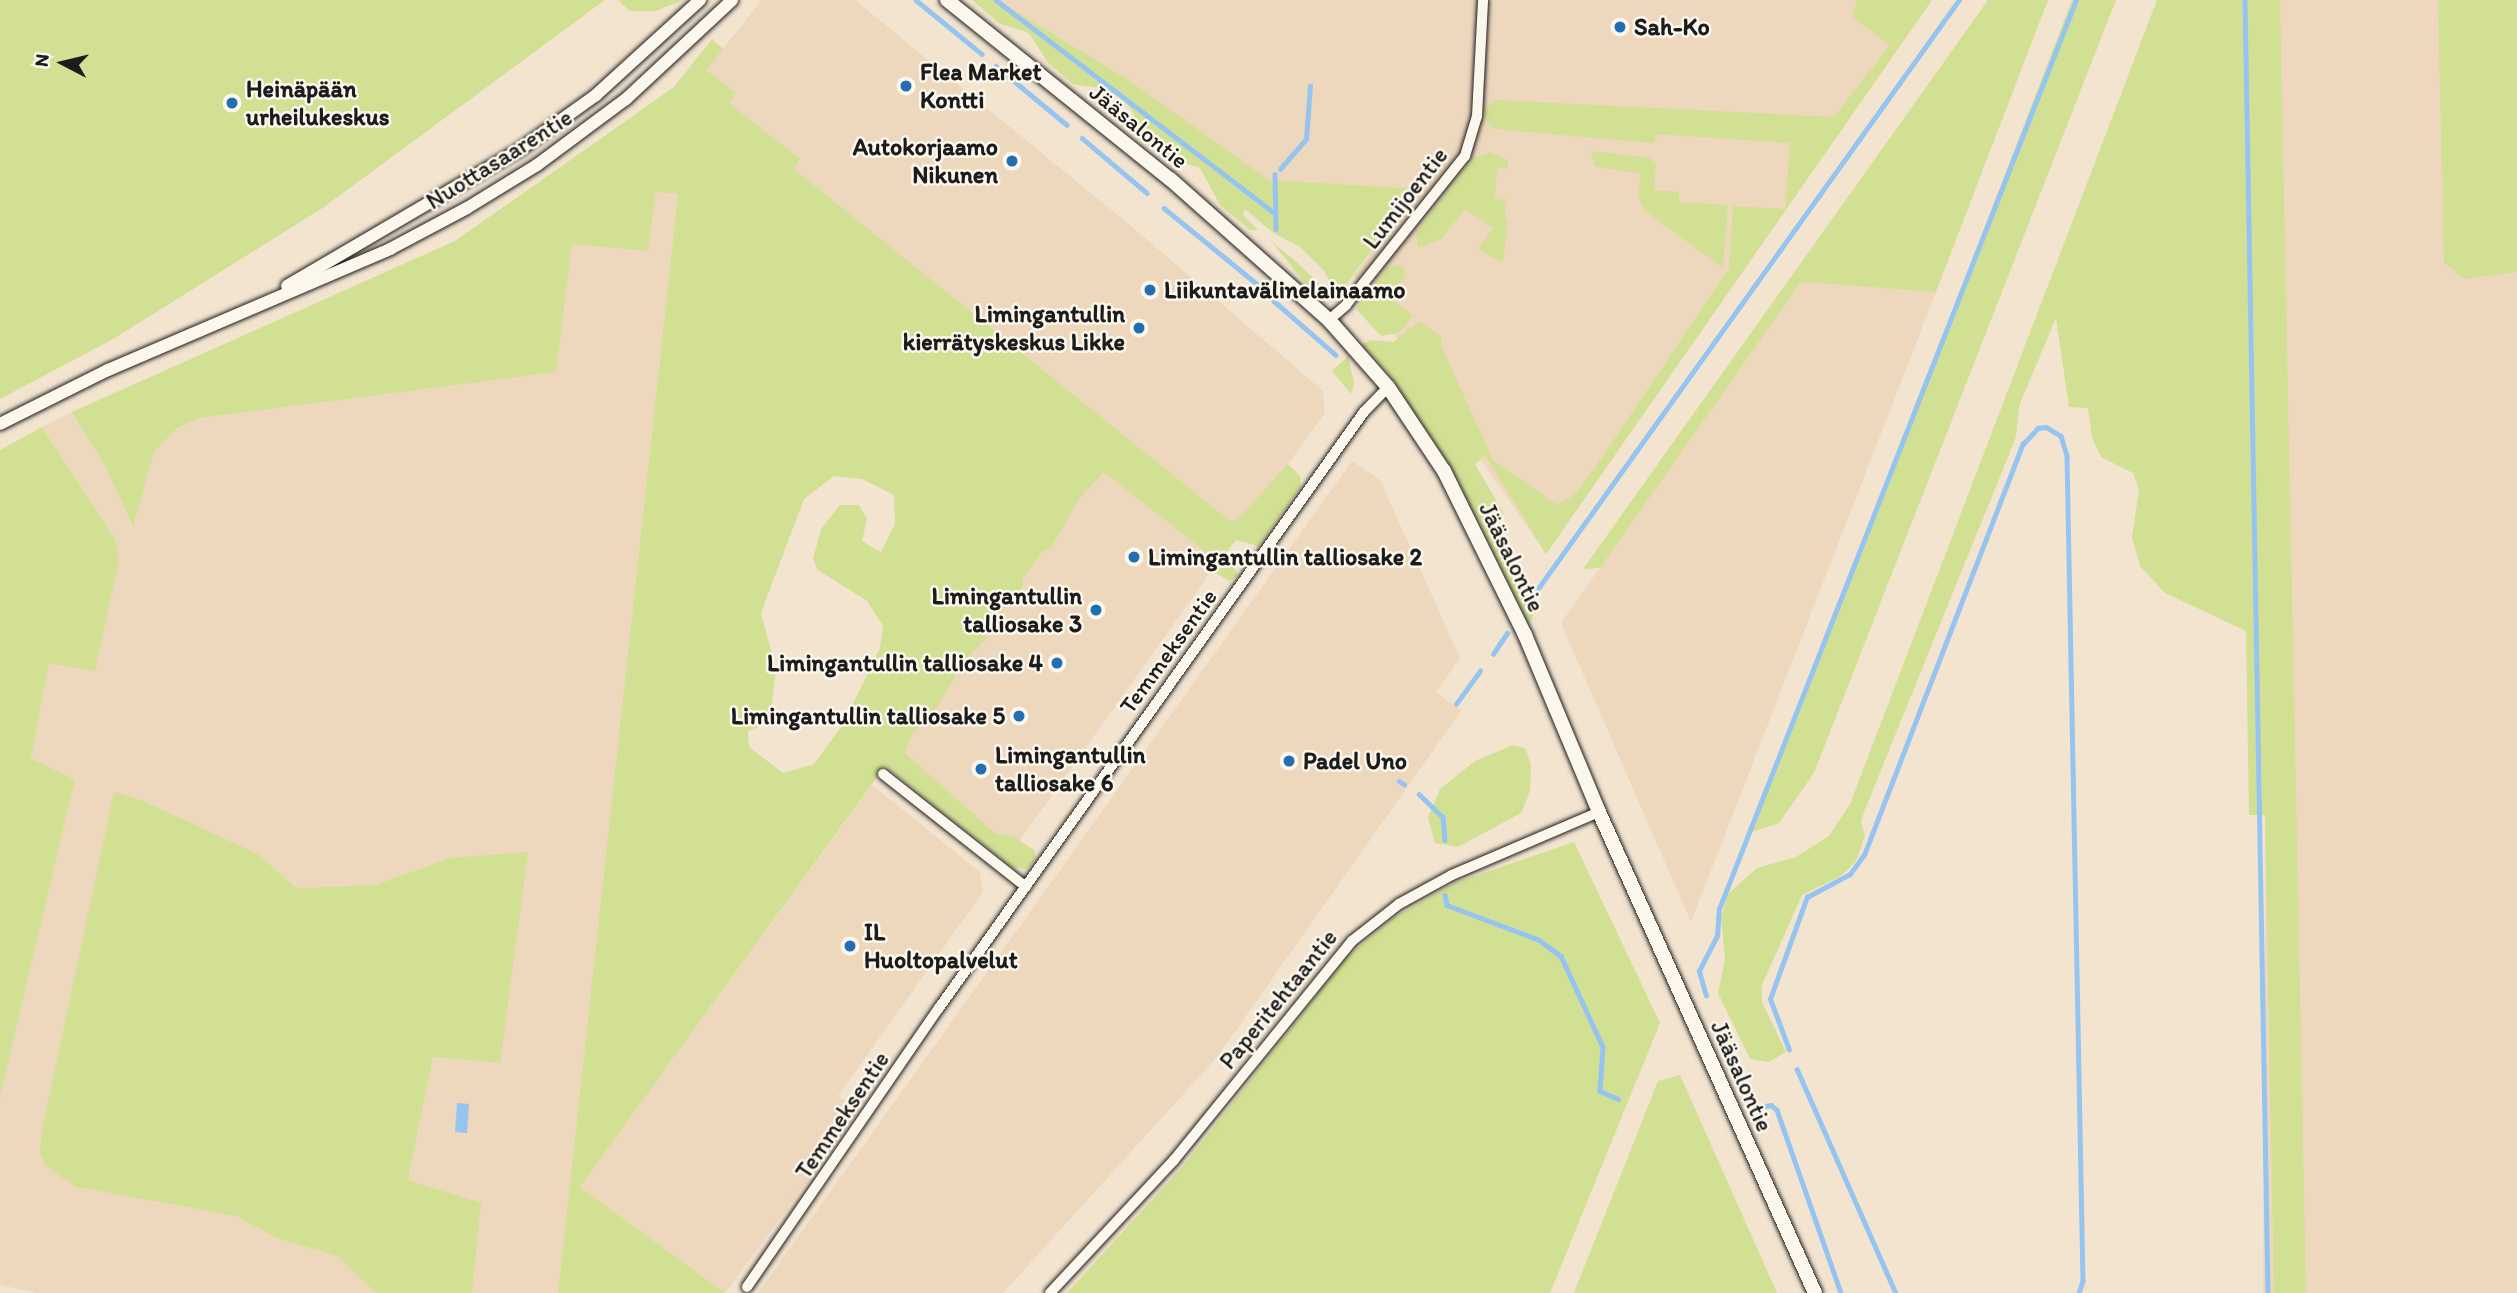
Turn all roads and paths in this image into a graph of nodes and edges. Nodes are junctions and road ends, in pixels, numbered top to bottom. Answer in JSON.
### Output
{"nodes":[{"id":1,"x":701,"y":0,"type":"edge"},
{"id":2,"x":733,"y":0,"type":"edge"},
{"id":3,"x":947,"y":0,"type":"edge"},
{"id":4,"x":1483,"y":0,"type":"edge"},
{"id":5,"x":257,"y":304,"type":"junction"},
{"id":6,"x":1329,"y":320,"type":"junction"},
{"id":7,"x":1388,"y":387,"type":"junction"},
{"id":8,"x":0,"y":424,"type":"edge"},
{"id":9,"x":883,"y":774,"type":"dead end"},
{"id":10,"x":1599,"y":812,"type":"junction"},
{"id":11,"x":1026,"y":887,"type":"junction"},
{"id":12,"x":747,"y":1287,"type":"dead end"},
{"id":13,"x":1050,"y":1293,"type":"edge"},
{"id":14,"x":1815,"y":1293,"type":"edge"}],
"edges":[{"from":1,"to":5,"type":"street","name":"Nuottasaarentie"},
{"from":2,"to":5,"type":"street","name":"Nuottasaarentie"},
{"from":3,"to":6,"type":"main road","name":"Jääsalontie"},
{"from":4,"to":6,"type":"street","name":"Lumijoentie"},
{"from":5,"to":8,"type":"street","name":"Nuottasaarentie"},
{"from":6,"to":7,"type":"main road","name":"Jääsalontie"},
{"from":7,"to":10,"type":"main road","name":"Jääsalontie"},
{"from":7,"to":11,"type":"street","name":"Temmeksentie"},
{"from":9,"to":11,"type":"street"},
{"from":10,"to":13,"type":"street","name":"Paperitehtaantie"},
{"from":10,"to":14,"type":"main road","name":"Jääsalontie"},
{"from":11,"to":12,"type":"street","name":"Temmeksentie"}]}
